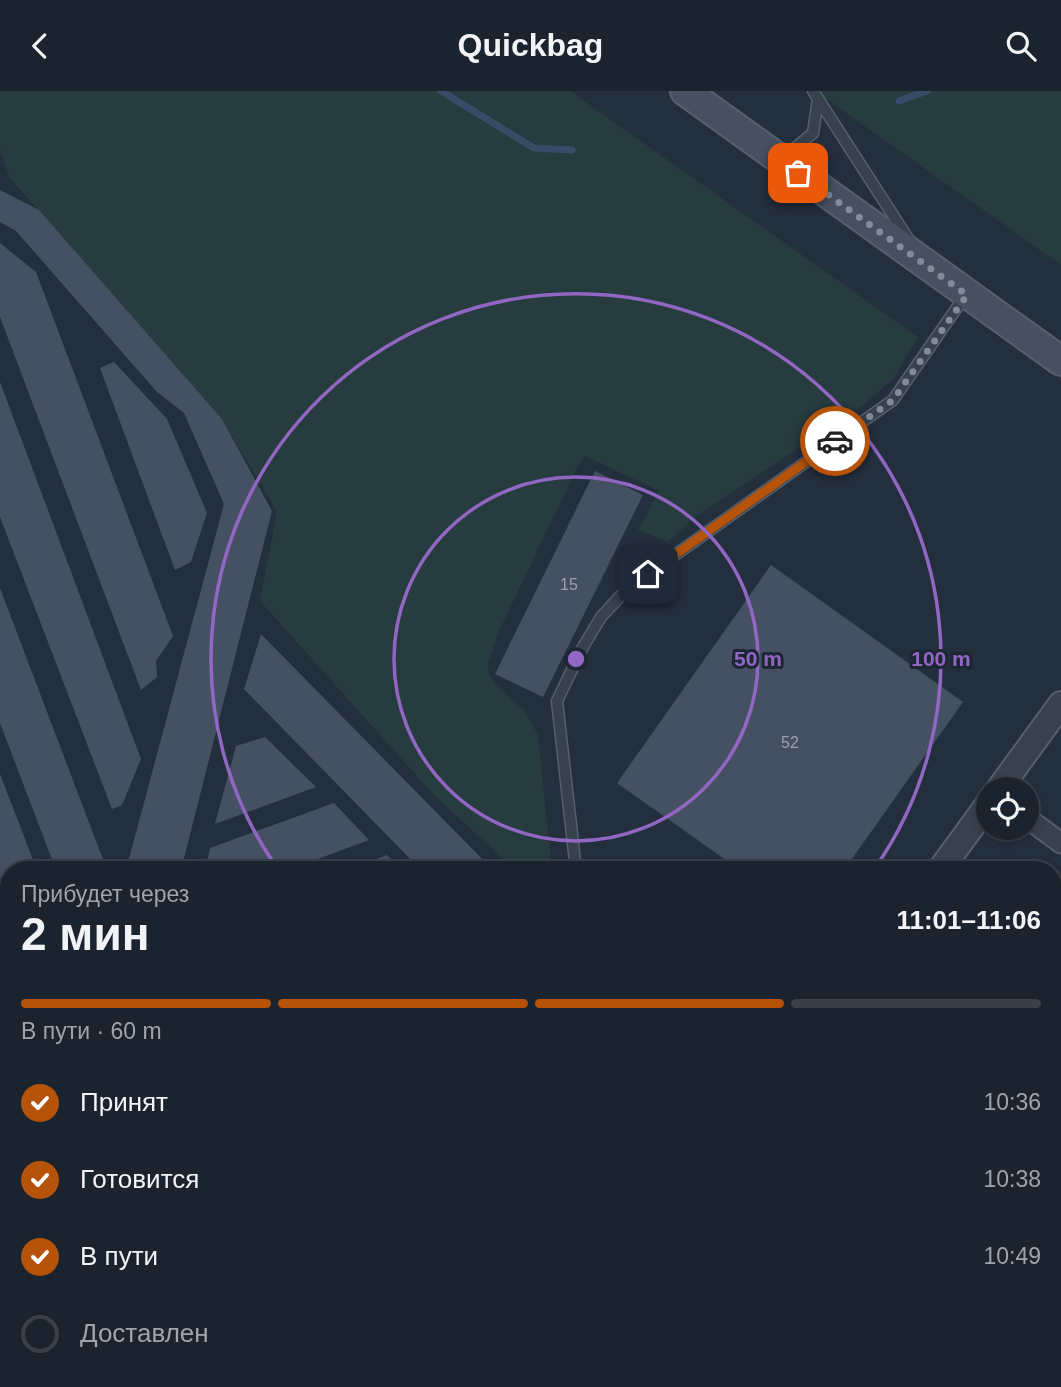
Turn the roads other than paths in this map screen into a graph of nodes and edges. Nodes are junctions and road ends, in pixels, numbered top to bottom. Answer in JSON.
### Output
{"nodes":[{"id":1,"x":685,"y":91,"type":"edge"},
{"id":2,"x":816,"y":95,"type":"edge"},
{"id":3,"x":780,"y":160,"type":"junction"},
{"id":4,"x":926,"y":265,"type":"junction"},
{"id":5,"x":967,"y":295,"type":"junction"},
{"id":6,"x":1061,"y":361,"type":"edge"},
{"id":7,"x":1061,"y":704,"type":"edge"},
{"id":8,"x":1008,"y":777,"type":"edge"},
{"id":9,"x":976,"y":821,"type":"edge"},
{"id":10,"x":1039,"y":827,"type":"edge"},
{"id":11,"x":1061,"y":843,"type":"edge"},
{"id":12,"x":575,"y":861,"type":"edge"},
{"id":13,"x":947,"y":861,"type":"edge"}],
"edges":[{"from":1,"to":3,"type":"main road"},
{"from":2,"to":3,"type":"lane"},
{"from":2,"to":4,"type":"lane"},
{"from":3,"to":4,"type":"main road"},
{"from":4,"to":5,"type":"main road"},
{"from":5,"to":6,"type":"main road"},
{"from":5,"to":12,"type":"lane"},
{"from":7,"to":8,"type":"street"},
{"from":9,"to":13,"type":"street"},
{"from":10,"to":11,"type":"street"}]}
